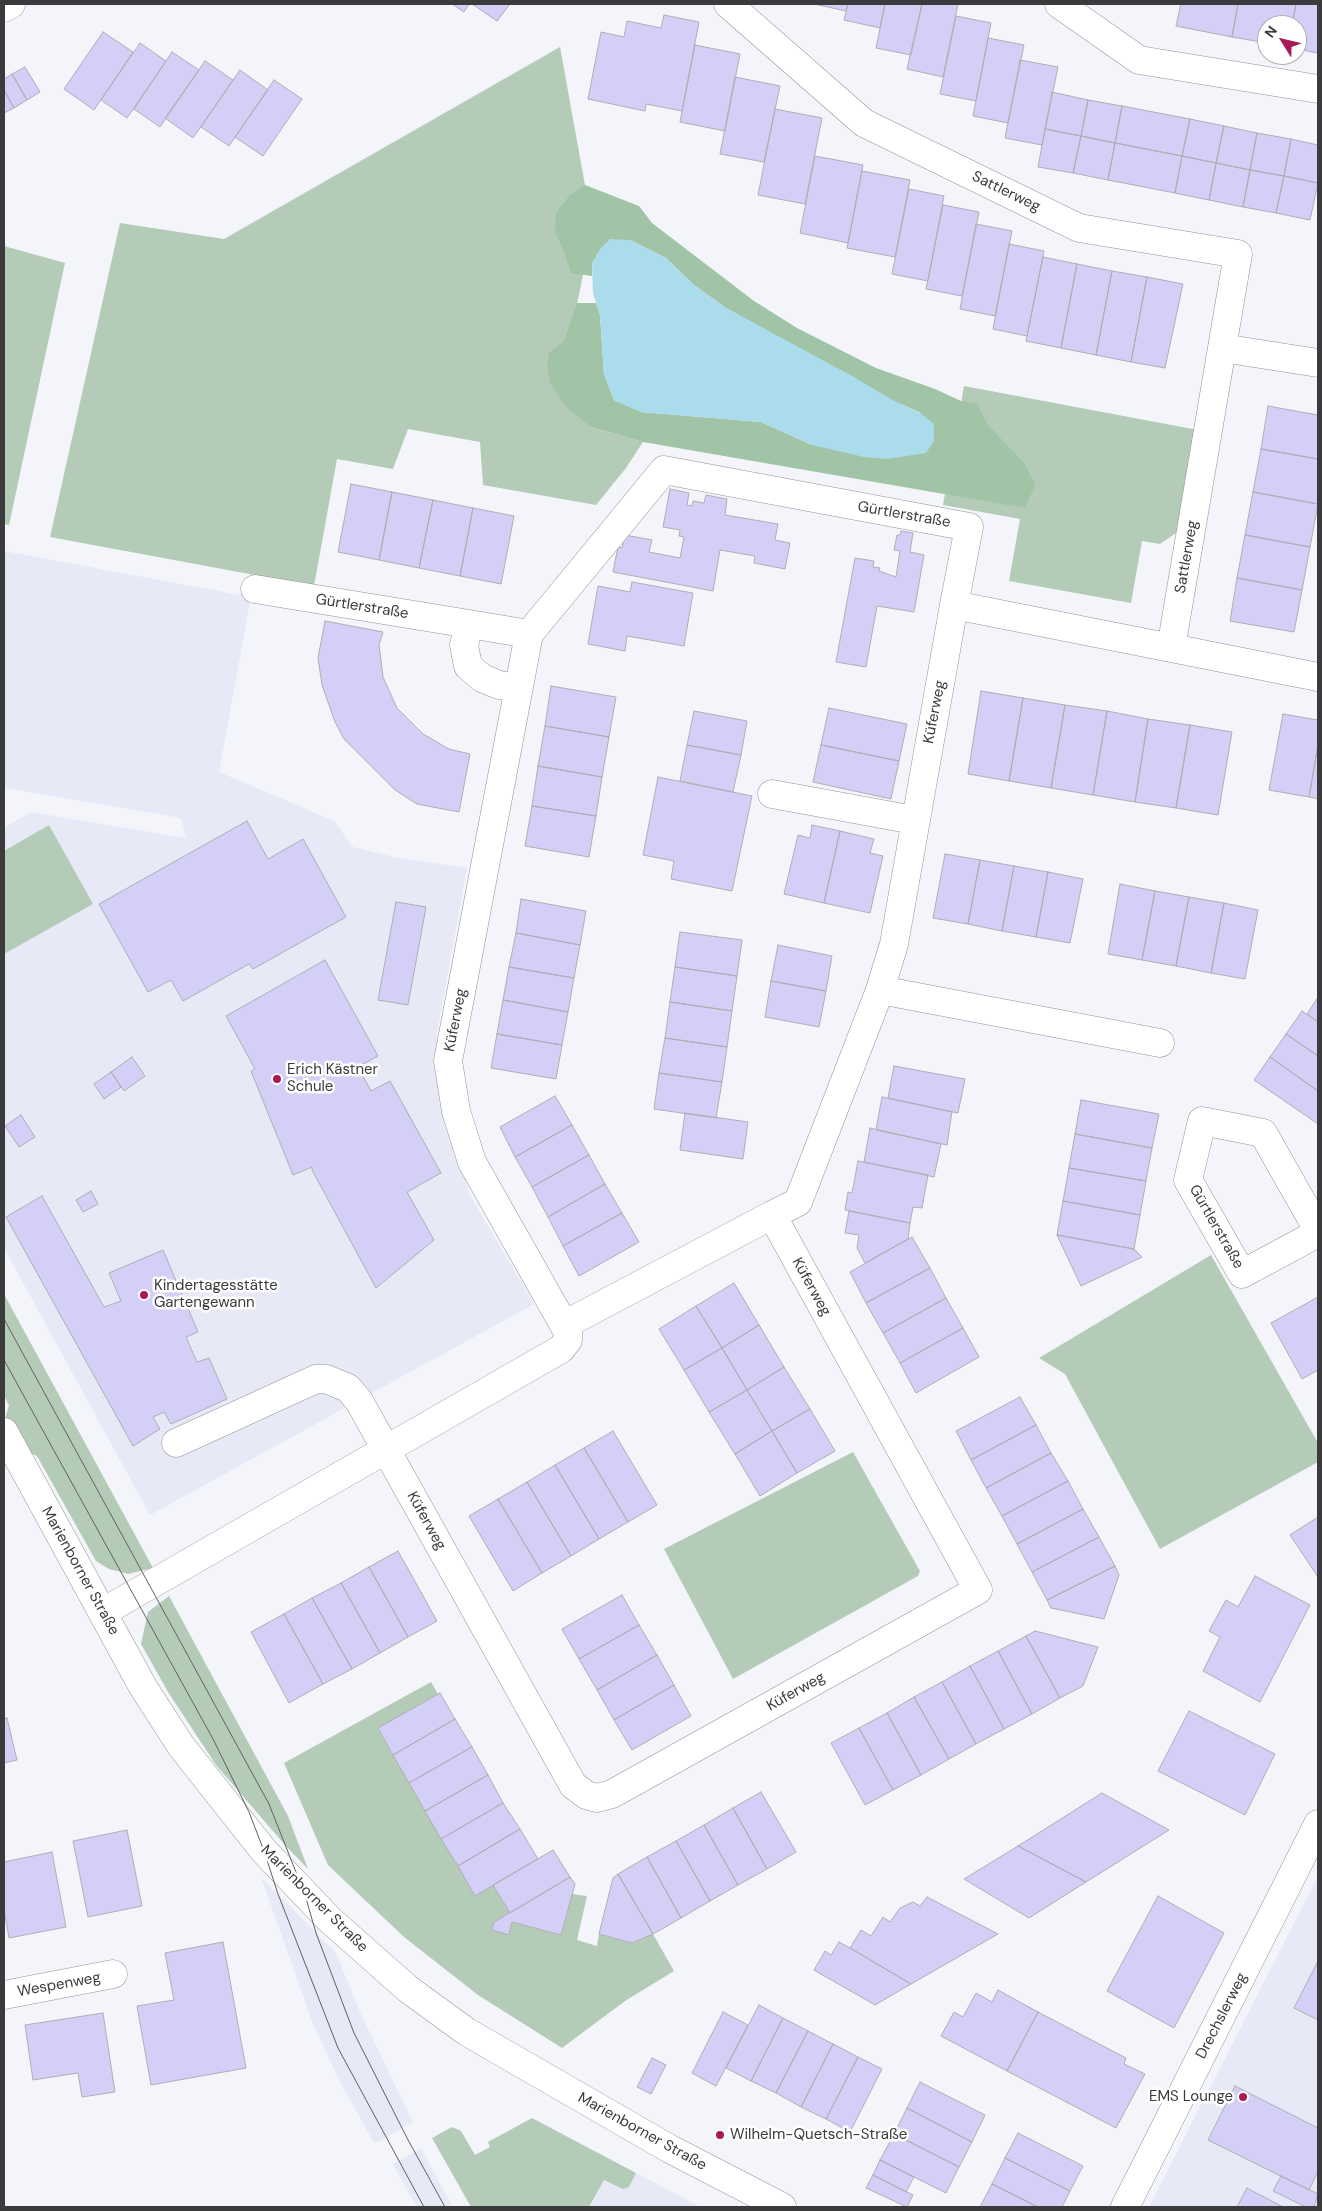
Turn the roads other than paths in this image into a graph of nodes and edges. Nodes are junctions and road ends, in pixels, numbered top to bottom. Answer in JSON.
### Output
{"nodes":[{"id":1,"x":12,"y":4,"type":"edge"},
{"id":2,"x":728,"y":4,"type":"edge"},
{"id":3,"x":1059,"y":4,"type":"edge"},
{"id":4,"x":4,"y":8,"type":"edge"},
{"id":5,"x":1318,"y":89,"type":"edge"},
{"id":6,"x":1222,"y":348,"type":"junction"},
{"id":7,"x":1318,"y":364,"type":"edge"},
{"id":8,"x":255,"y":589,"type":"dead end"},
{"id":9,"x":954,"y":605,"type":"junction"},
{"id":10,"x":469,"y":624,"type":"junction"},
{"id":11,"x":529,"y":634,"type":"junction"},
{"id":12,"x":1171,"y":648,"type":"junction"},
{"id":13,"x":1318,"y":677,"type":"edge"},
{"id":14,"x":518,"y":688,"type":"junction"},
{"id":15,"x":772,"y":794,"type":"dead end"},
{"id":16,"x":914,"y":820,"type":"junction"},
{"id":17,"x":485,"y":871,"type":"joint"},
{"id":18,"x":880,"y":990,"type":"junction"},
{"id":19,"x":1160,"y":1043,"type":"dead end"},
{"id":20,"x":772,"y":1215,"type":"junction"},
{"id":21,"x":1318,"y":1232,"type":"edge"},
{"id":22,"x":564,"y":1325,"type":"junction"},
{"id":23,"x":4,"y":1432,"type":"edge"},
{"id":24,"x":176,"y":1443,"type":"dead end"},
{"id":25,"x":386,"y":1450,"type":"junction"},
{"id":26,"x":103,"y":1612,"type":"junction"},
{"id":27,"x":1318,"y":1824,"type":"edge"},
{"id":28,"x":114,"y":1974,"type":"dead end"},
{"id":29,"x":4,"y":1995,"type":"edge"},
{"id":30,"x":782,"y":2207,"type":"edge"},
{"id":31,"x":1125,"y":2207,"type":"edge"}],
"edges":[{"from":1,"to":4,"type":"street"},
{"from":2,"to":6,"type":"street","name":"Sattlerweg"},
{"from":3,"to":5,"type":"street"},
{"from":6,"to":7,"type":"street"},
{"from":6,"to":12,"type":"street","name":"Sattlerweg"},
{"from":8,"to":10,"type":"street","name":"Gürtlerstraße"},
{"from":9,"to":11,"type":"street","name":"Gürtlerstraße"},
{"from":9,"to":12,"type":"street"},
{"from":9,"to":16,"type":"street","name":"Küferweg"},
{"from":10,"to":11,"type":"street","name":"Gürtlerstraße"},
{"from":10,"to":14,"type":"street"},
{"from":11,"to":14,"type":"street","name":"Gürtlerstraße"},
{"from":12,"to":13,"type":"street"},
{"from":14,"to":17,"type":"street","name":"Gürtlerstraße"},
{"from":15,"to":16,"type":"street"},
{"from":16,"to":18,"type":"street","name":"Küferweg"},
{"from":17,"to":22,"type":"street","name":"Küferweg"},
{"from":18,"to":19,"type":"street"},
{"from":18,"to":20,"type":"street","name":"Küferweg"},
{"from":20,"to":22,"type":"street","name":"Küferweg"},
{"from":20,"to":25,"type":"street","name":"Küferweg"},
{"from":21,"to":21,"type":"street","name":"Gürtlerstraße"},
{"from":22,"to":25,"type":"street"},
{"from":23,"to":26,"type":"street","name":"Marienborner Straße"},
{"from":24,"to":25,"type":"street"},
{"from":25,"to":26,"type":"street"},
{"from":26,"to":30,"type":"street","name":"Marienborner Straße"},
{"from":27,"to":31,"type":"street","name":"Drechslerweg"},
{"from":28,"to":29,"type":"street","name":"Wespenweg"}]}
